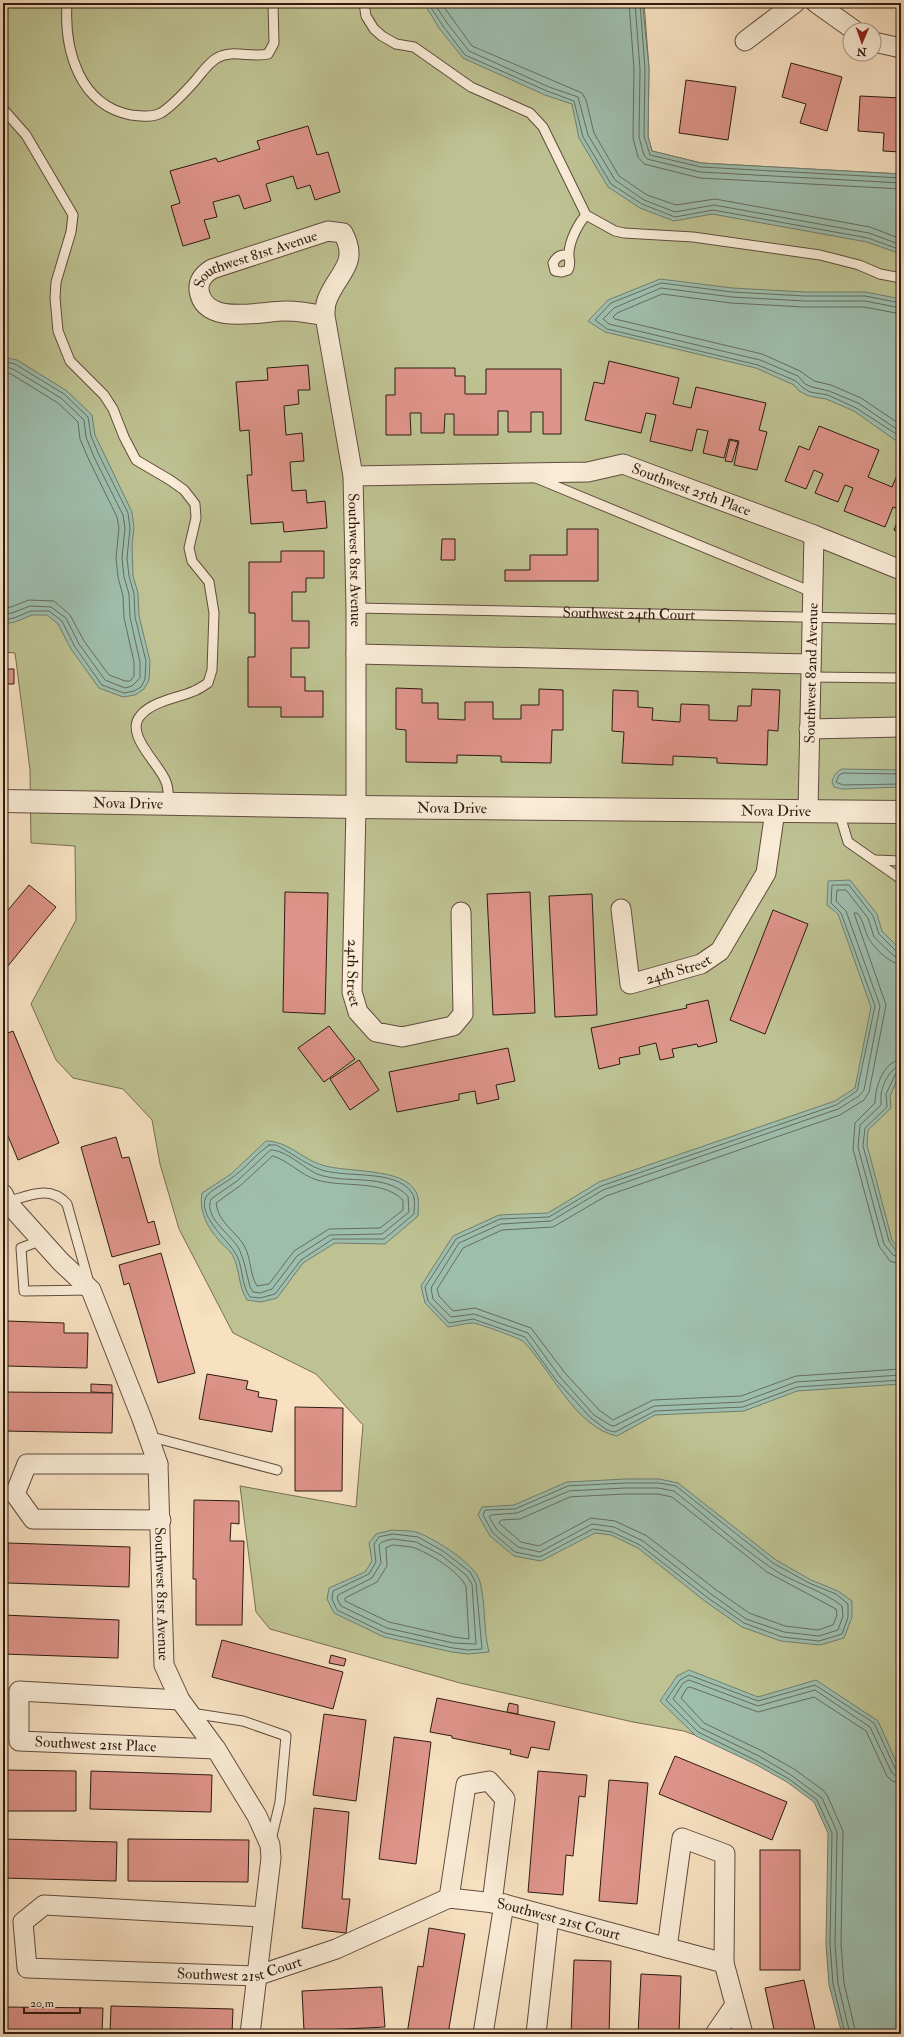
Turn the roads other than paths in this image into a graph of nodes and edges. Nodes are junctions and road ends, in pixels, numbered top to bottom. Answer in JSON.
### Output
{"nodes":[{"id":1,"x":67,"y":3,"type":"edge"},
{"id":2,"x":273,"y":3,"type":"edge"},
{"id":3,"x":364,"y":3,"type":"edge"},
{"id":4,"x":795,"y":3,"type":"edge"},
{"id":5,"x":816,"y":3,"type":"edge"},
{"id":6,"x":843,"y":22,"type":"edge"},
{"id":7,"x":745,"y":41,"type":"dead end"},
{"id":8,"x":882,"y":44,"type":"edge"},
{"id":9,"x":901,"y":48,"type":"edge"},
{"id":10,"x":3,"y":109,"type":"edge"},
{"id":11,"x":586,"y":215,"type":"junction"},
{"id":12,"x":569,"y":255,"type":"dead end"},
{"id":13,"x":901,"y":278,"type":"edge"},
{"id":14,"x":325,"y":316,"type":"junction"},
{"id":15,"x":524,"y":473,"type":"junction"},
{"id":16,"x":353,"y":476,"type":"junction"},
{"id":17,"x":814,"y":535,"type":"junction"},
{"id":18,"x":901,"y":570,"type":"edge"},
{"id":19,"x":812,"y":592,"type":"junction"},
{"id":20,"x":356,"y":608,"type":"junction"},
{"id":21,"x":812,"y":616,"type":"junction"},
{"id":22,"x":901,"y":619,"type":"edge"},
{"id":23,"x":356,"y":654,"type":"junction"},
{"id":24,"x":810,"y":670,"type":"junction"},
{"id":25,"x":901,"y":678,"type":"edge"},
{"id":26,"x":901,"y":727,"type":"edge"},
{"id":27,"x":809,"y":728,"type":"junction"},
{"id":28,"x":3,"y":800,"type":"edge"},
{"id":29,"x":169,"y":804,"type":"junction"},
{"id":30,"x":356,"y":807,"type":"junction"},
{"id":31,"x":775,"y":811,"type":"junction"},
{"id":32,"x":808,"y":811,"type":"junction"},
{"id":33,"x":839,"y":812,"type":"junction"},
{"id":34,"x":901,"y":812,"type":"edge"},
{"id":35,"x":875,"y":860,"type":"junction"},
{"id":36,"x":901,"y":860,"type":"edge"},
{"id":37,"x":901,"y":879,"type":"edge"},
{"id":38,"x":621,"y":909,"type":"dead end"},
{"id":39,"x":461,"y":912,"type":"dead end"},
{"id":40,"x":5,"y":1198,"type":"edge"},
{"id":41,"x":42,"y":1240,"type":"junction"},
{"id":42,"x":91,"y":1290,"type":"junction"},
{"id":43,"x":148,"y":1436,"type":"junction"},
{"id":44,"x":158,"y":1464,"type":"junction"},
{"id":45,"x":276,"y":1470,"type":"dead end"},
{"id":46,"x":161,"y":1520,"type":"junction"},
{"id":47,"x":186,"y":1706,"type":"junction"},
{"id":48,"x":216,"y":1749,"type":"junction"},
{"id":49,"x":270,"y":1845,"type":"junction"},
{"id":50,"x":449,"y":1898,"type":"junction"},
{"id":51,"x":498,"y":1904,"type":"junction"},
{"id":52,"x":549,"y":1916,"type":"junction"},
{"id":53,"x":263,"y":1917,"type":"junction"},
{"id":54,"x":668,"y":1948,"type":"junction"},
{"id":55,"x":724,"y":1963,"type":"junction"},
{"id":56,"x":256,"y":1976,"type":"junction"},
{"id":57,"x":735,"y":2005,"type":"junction"},
{"id":58,"x":250,"y":2034,"type":"edge"},
{"id":59,"x":483,"y":2034,"type":"edge"},
{"id":60,"x":536,"y":2034,"type":"edge"},
{"id":61,"x":715,"y":2034,"type":"edge"},
{"id":62,"x":743,"y":2034,"type":"edge"}],
"edges":[{"from":1,"to":2,"type":"lane"},
{"from":3,"to":11,"type":"lane"},
{"from":4,"to":7,"type":"street"},
{"from":5,"to":6,"type":"street"},
{"from":8,"to":9,"type":"street"},
{"from":10,"to":29,"type":"lane"},
{"from":11,"to":12,"type":"lane"},
{"from":11,"to":13,"type":"lane"},
{"from":14,"to":14,"type":"street","name":"Southwest 81st Avenue"},
{"from":14,"to":16,"type":"street","name":"Southwest 81st Avenue"},
{"from":15,"to":16,"type":"street","name":"Southwest 25th Place"},
{"from":15,"to":17,"type":"street","name":"Southwest 25th Place"},
{"from":15,"to":19,"type":"lane"},
{"from":16,"to":20,"type":"street","name":"Southwest 81st Avenue"},
{"from":17,"to":18,"type":"street","name":"Southwest 25th Place"},
{"from":17,"to":19,"type":"street","name":"Southwest 82nd Avenue"},
{"from":19,"to":21,"type":"street","name":"Southwest 82nd Avenue"},
{"from":20,"to":21,"type":"lane","name":"Southwest 24th Court"},
{"from":20,"to":23,"type":"street","name":"Southwest 81st Avenue"},
{"from":21,"to":22,"type":"lane","name":"Southwest 24th Court"},
{"from":21,"to":24,"type":"street","name":"Southwest 82nd Avenue"},
{"from":23,"to":24,"type":"street"},
{"from":23,"to":30,"type":"street","name":"Southwest 81st Avenue"},
{"from":24,"to":25,"type":"lane"},
{"from":24,"to":27,"type":"street","name":"Southwest 82nd Avenue"},
{"from":26,"to":27,"type":"street"},
{"from":27,"to":32,"type":"street","name":"Southwest 82nd Avenue"},
{"from":28,"to":29,"type":"street","name":"Nova Drive"},
{"from":29,"to":30,"type":"street","name":"Nova Drive"},
{"from":30,"to":31,"type":"street","name":"Nova Drive"},
{"from":30,"to":39,"type":"street","name":"24th Street"},
{"from":31,"to":32,"type":"street","name":"Nova Drive"},
{"from":31,"to":38,"type":"street","name":"24th Street"},
{"from":32,"to":33,"type":"street","name":"Nova Drive"},
{"from":33,"to":34,"type":"street","name":"Nova Drive"},
{"from":33,"to":35,"type":"lane"},
{"from":35,"to":36,"type":"lane"},
{"from":35,"to":37,"type":"lane"},
{"from":40,"to":41,"type":"street","name":"Southwest 81st Avenue"},
{"from":40,"to":42,"type":"lane"},
{"from":41,"to":42,"type":"street","name":"Southwest 81st Avenue"},
{"from":41,"to":42,"type":"lane"},
{"from":42,"to":43,"type":"street","name":"Southwest 81st Avenue"},
{"from":43,"to":44,"type":"street","name":"Southwest 81st Avenue"},
{"from":43,"to":45,"type":"lane"},
{"from":44,"to":46,"type":"street","name":"Southwest 81st Avenue"},
{"from":44,"to":46,"type":"street"},
{"from":46,"to":47,"type":"street","name":"Southwest 81st Avenue"},
{"from":47,"to":48,"type":"street","name":"Southwest 81st Avenue"},
{"from":47,"to":48,"type":"street","name":"Southwest 21st Place"},
{"from":47,"to":49,"type":"lane"},
{"from":48,"to":49,"type":"street","name":"Southwest 81st Avenue"},
{"from":49,"to":53,"type":"street","name":"Southwest 81st Avenue"},
{"from":50,"to":51,"type":"street","name":"Southwest 21st Court"},
{"from":50,"to":51,"type":"street"},
{"from":50,"to":56,"type":"street","name":"Southwest 21st Court"},
{"from":51,"to":52,"type":"street","name":"Southwest 21st Court"},
{"from":51,"to":59,"type":"street"},
{"from":52,"to":54,"type":"street","name":"Southwest 21st Court"},
{"from":52,"to":60,"type":"street"},
{"from":53,"to":56,"type":"street","name":"Southwest 81st Avenue"},
{"from":53,"to":56,"type":"street","name":"Southwest 21st Court"},
{"from":54,"to":55,"type":"street","name":"Southwest 21st Court"},
{"from":54,"to":55,"type":"street"},
{"from":55,"to":57,"type":"street"},
{"from":56,"to":58,"type":"street","name":"Southwest 81st Avenue"},
{"from":57,"to":61,"type":"street"},
{"from":57,"to":62,"type":"street"}]}
